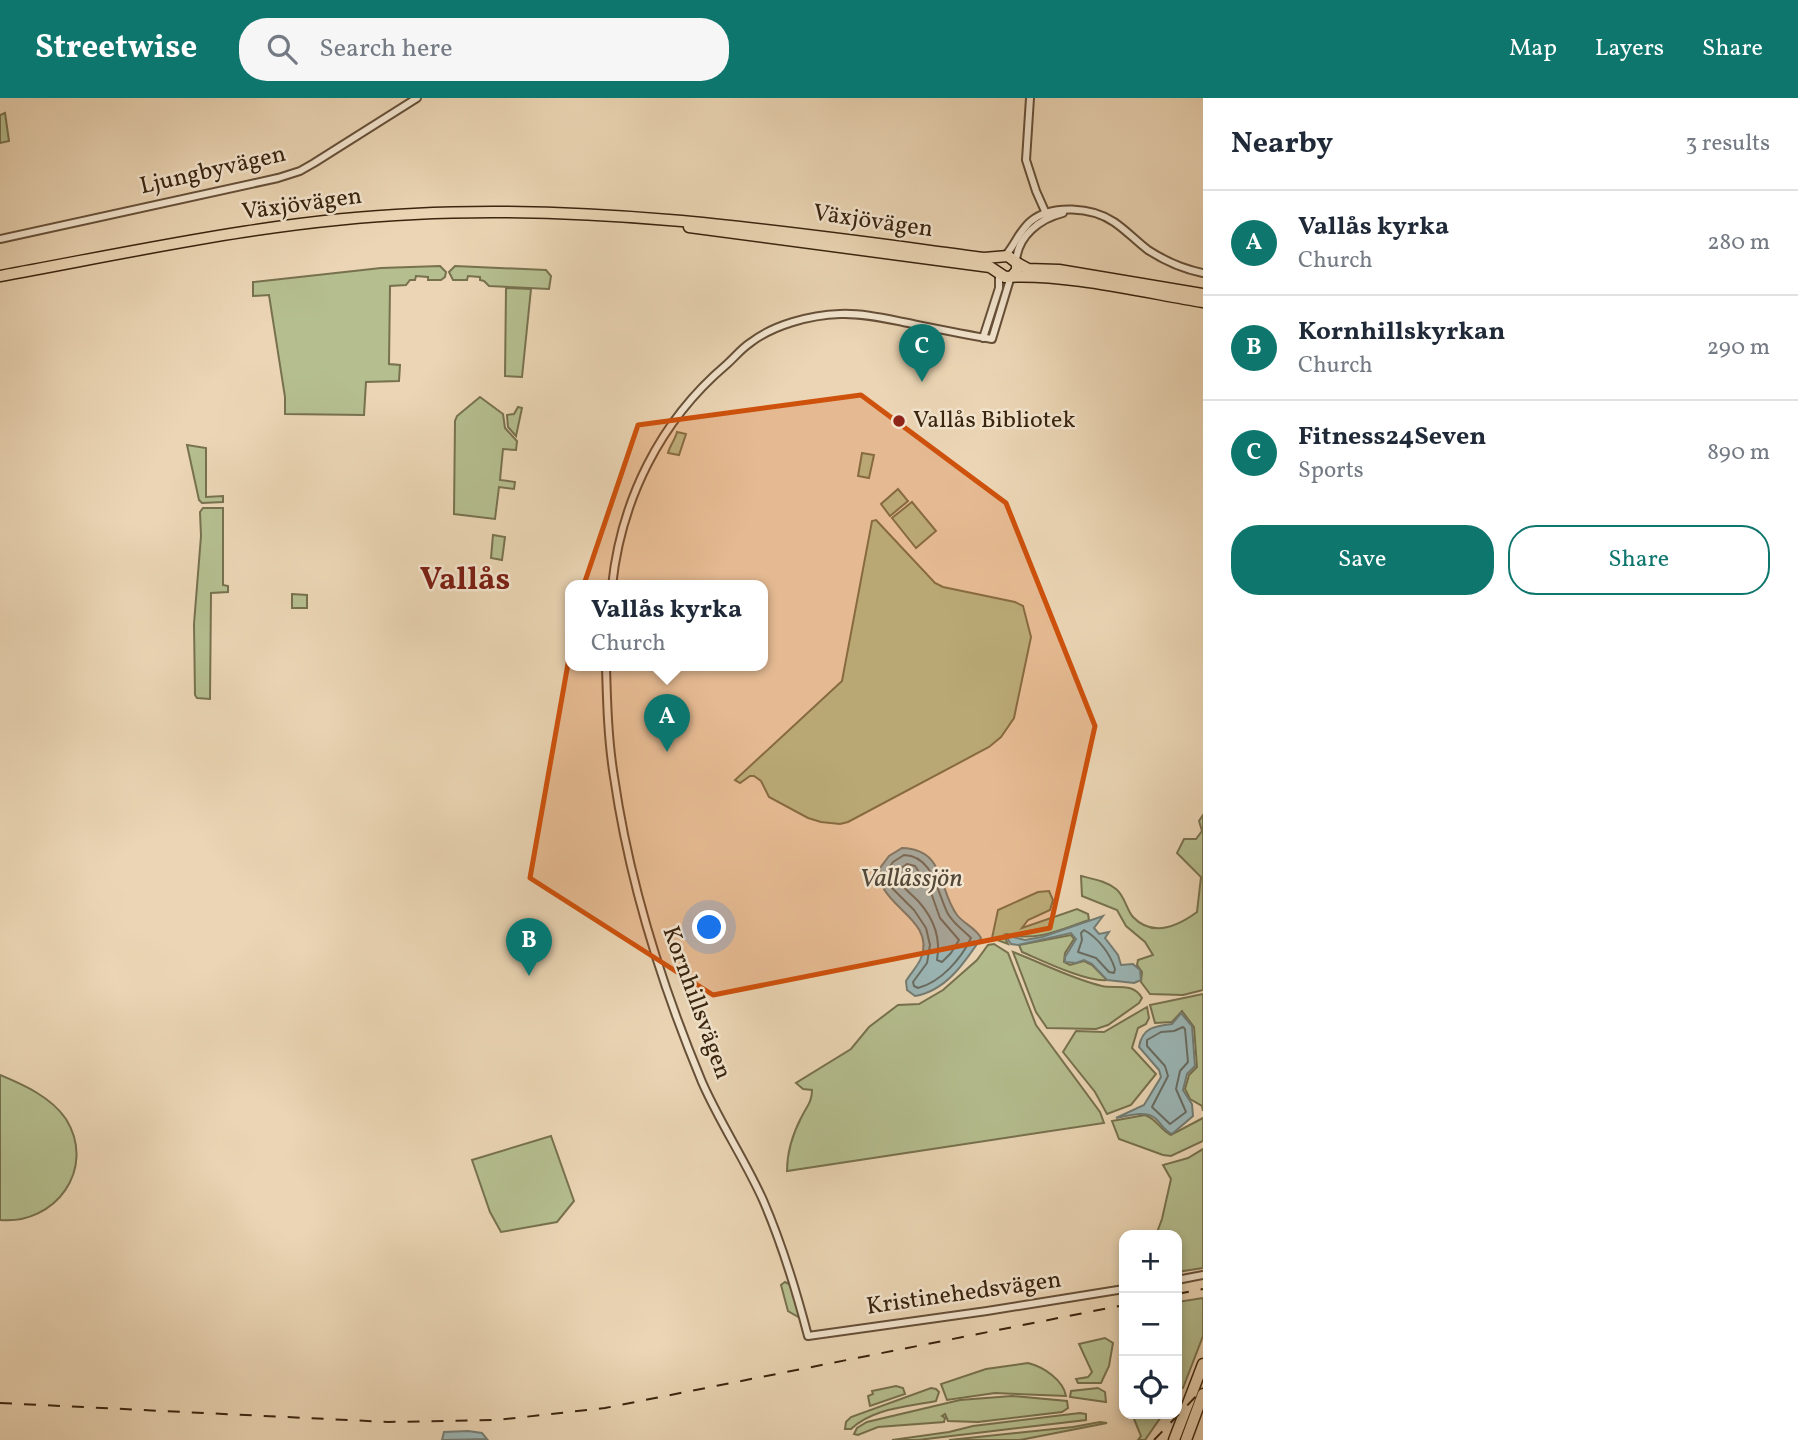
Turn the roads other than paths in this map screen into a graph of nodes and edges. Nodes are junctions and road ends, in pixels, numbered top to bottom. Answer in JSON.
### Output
{"nodes":[{"id":1,"x":417,"y":98,"type":"edge"},
{"id":2,"x":1030,"y":98,"type":"edge"},
{"id":3,"x":1047,"y":215,"type":"junction"},
{"id":4,"x":612,"y":216,"type":"junction"},
{"id":5,"x":0,"y":239,"type":"edge"},
{"id":6,"x":1003,"y":257,"type":"junction"},
{"id":7,"x":1016,"y":262,"type":"junction"},
{"id":8,"x":998,"y":272,"type":"junction"},
{"id":9,"x":1203,"y":273,"type":"edge"},
{"id":10,"x":0,"y":276,"type":"edge"},
{"id":11,"x":1012,"y":276,"type":"junction"},
{"id":12,"x":1203,"y":294,"type":"edge"},
{"id":13,"x":1203,"y":302,"type":"edge"},
{"id":14,"x":983,"y":338,"type":"junction"},
{"id":15,"x":613,"y":580,"type":"edge"},
{"id":16,"x":606,"y":671,"type":"edge"},
{"id":17,"x":1203,"y":1275,"type":"edge"},
{"id":18,"x":1182,"y":1279,"type":"edge"},
{"id":19,"x":1119,"y":1290,"type":"edge"},
{"id":20,"x":808,"y":1336,"type":"joint"},
{"id":21,"x":1203,"y":1364,"type":"edge"},
{"id":22,"x":1203,"y":1394,"type":"edge"},
{"id":23,"x":1174,"y":1440,"type":"edge"},
{"id":24,"x":1186,"y":1440,"type":"edge"}],
"edges":[{"from":1,"to":5,"type":"street","name":"Ljungbyvägen"},
{"from":2,"to":3,"type":"street"},
{"from":3,"to":6,"type":"street"},
{"from":3,"to":7,"type":"street"},
{"from":3,"to":9,"type":"street"},
{"from":4,"to":6,"type":"highway","name":"Växjövägen"},
{"from":4,"to":8,"type":"highway","name":"Växjövägen"},
{"from":4,"to":10,"type":"highway","name":"Växjövägen"},
{"from":6,"to":7,"type":"highway","name":"Växjövägen"},
{"from":6,"to":8,"type":"highway"},
{"from":7,"to":11,"type":"highway"},
{"from":7,"to":12,"type":"highway","name":"Växjövägen"},
{"from":8,"to":11,"type":"highway","name":"Växjövägen"},
{"from":8,"to":14,"type":"street"},
{"from":11,"to":13,"type":"highway","name":"Växjövägen"},
{"from":11,"to":14,"type":"street"},
{"from":14,"to":15,"type":"street"},
{"from":16,"to":20,"type":"street","name":"Kornhillsvägen"},
{"from":17,"to":18,"type":"street"},
{"from":19,"to":20,"type":"street","name":"Kristinehedsvägen"},
{"from":21,"to":23,"type":"highway"},
{"from":22,"to":24,"type":"highway"}]}
